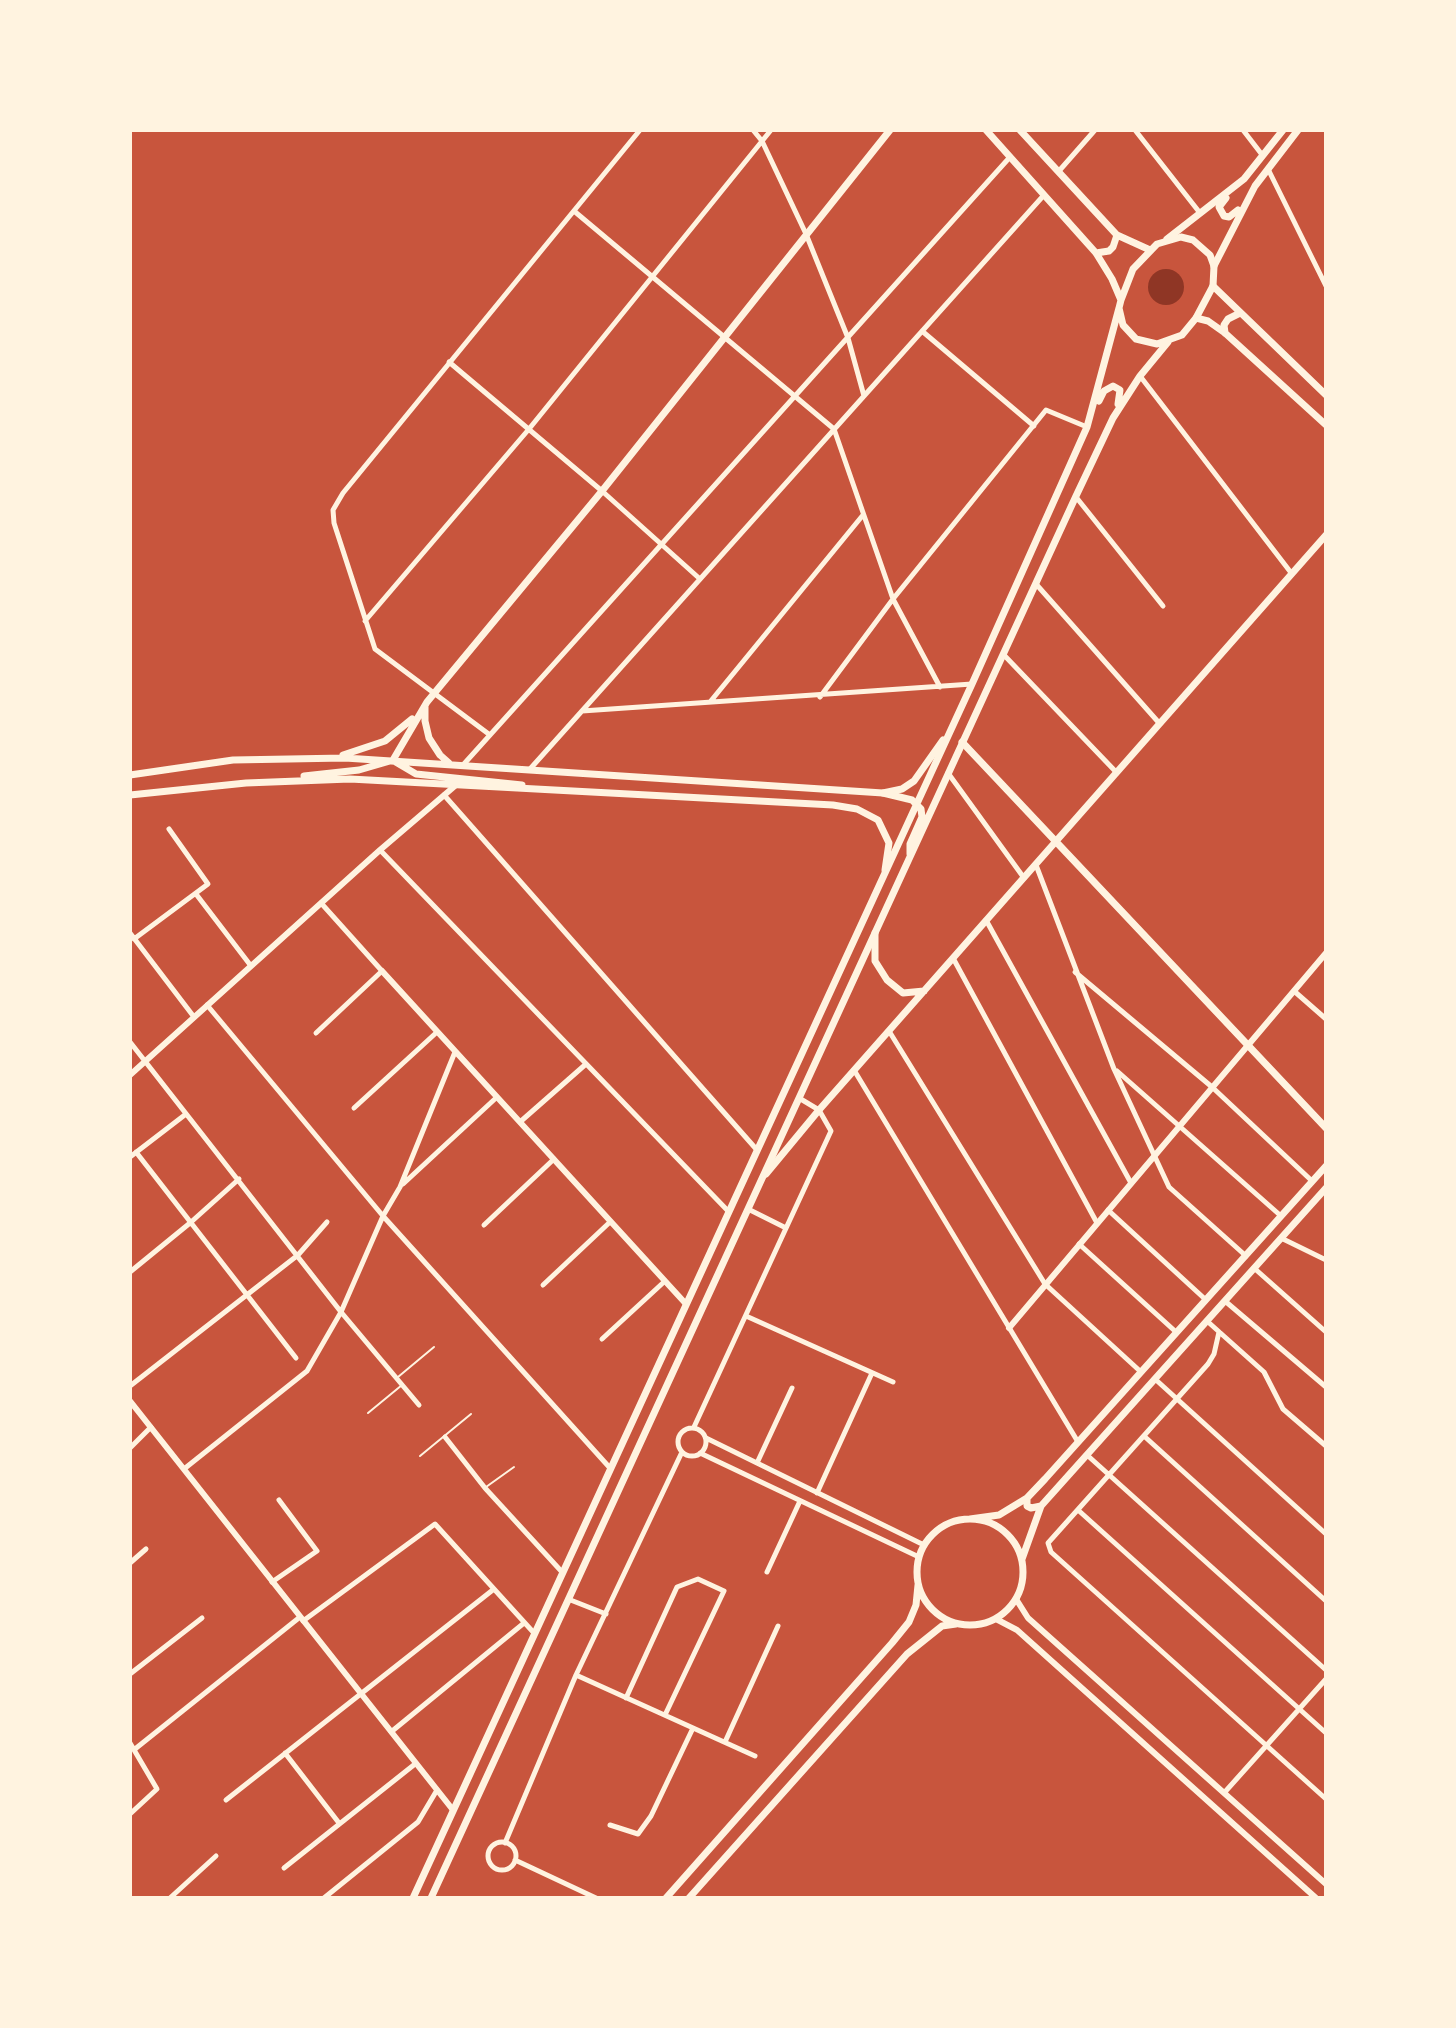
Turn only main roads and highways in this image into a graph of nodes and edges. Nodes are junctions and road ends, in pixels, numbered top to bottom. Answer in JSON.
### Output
{"nodes":[{"id":1,"x":890,"y":130,"type":"edge"},
{"id":2,"x":986,"y":130,"type":"edge"},
{"id":3,"x":1020,"y":130,"type":"edge"},
{"id":4,"x":1283,"y":130,"type":"edge"},
{"id":5,"x":1298,"y":130,"type":"edge"},
{"id":6,"x":1244,"y":179,"type":"junction"},
{"id":7,"x":1246,"y":201,"type":"junction"},
{"id":8,"x":1117,"y":235,"type":"junction"},
{"id":9,"x":1167,"y":239,"type":"junction"},
{"id":10,"x":1150,"y":250,"type":"junction"},
{"id":11,"x":1096,"y":253,"type":"junction"},
{"id":12,"x":1214,"y":266,"type":"junction"},
{"id":13,"x":1213,"y":286,"type":"junction"},
{"id":14,"x":1120,"y":304,"type":"junction"},
{"id":15,"x":1240,"y":313,"type":"junction"},
{"id":16,"x":1196,"y":318,"type":"junction"},
{"id":17,"x":1225,"y":333,"type":"junction"},
{"id":18,"x":1168,"y":342,"type":"junction"},
{"id":19,"x":1326,"y":395,"type":"edge"},
{"id":20,"x":1092,"y":412,"type":"junction"},
{"id":21,"x":1113,"y":418,"type":"junction"},
{"id":22,"x":1326,"y":425,"type":"edge"},
{"id":23,"x":1326,"y":535,"type":"edge"},
{"id":24,"x":427,"y":702,"type":"junction"},
{"id":25,"x":953,"y":725,"type":"junction"},
{"id":26,"x":962,"y":742,"type":"junction"},
{"id":27,"x":334,"y":758,"type":"junction"},
{"id":28,"x":393,"y":760,"type":"junction"},
{"id":29,"x":451,"y":765,"type":"junction"},
{"id":30,"x":130,"y":775,"type":"edge"},
{"id":31,"x":682,"y":780,"type":"junction"},
{"id":32,"x":246,"y":783,"type":"junction"},
{"id":33,"x":537,"y":789,"type":"junction"},
{"id":34,"x":835,"y":790,"type":"junction"},
{"id":35,"x":883,"y":793,"type":"junction"},
{"id":36,"x":130,"y":795,"type":"edge"},
{"id":37,"x":680,"y":798,"type":"junction"},
{"id":38,"x":917,"y":803,"type":"junction"},
{"id":39,"x":833,"y":805,"type":"junction"},
{"id":40,"x":1056,"y":841,"type":"junction"},
{"id":41,"x":910,"y":856,"type":"junction"},
{"id":42,"x":883,"y":878,"type":"junction"},
{"id":43,"x":875,"y":932,"type":"junction"},
{"id":44,"x":924,"y":991,"type":"junction"},
{"id":45,"x":1326,"y":1128,"type":"edge"},
{"id":46,"x":1326,"y":1166,"type":"edge"},
{"id":47,"x":761,"y":1181,"type":"junction"},
{"id":48,"x":1326,"y":1188,"type":"edge"},
{"id":49,"x":633,"y":1419,"type":"junction"},
{"id":50,"x":648,"y":1425,"type":"junction"},
{"id":51,"x":1027,"y":1498,"type":"junction"},
{"id":52,"x":1041,"y":1506,"type":"junction"},
{"id":53,"x":970,"y":1519,"type":"junction"},
{"id":54,"x":1022,"y":1559,"type":"junction"},
{"id":55,"x":918,"y":1585,"type":"junction"},
{"id":56,"x":956,"y":1624,"type":"junction"},
{"id":57,"x":413,"y":1898,"type":"edge"},
{"id":58,"x":431,"y":1898,"type":"edge"},
{"id":59,"x":666,"y":1898,"type":"edge"},
{"id":60,"x":689,"y":1898,"type":"edge"}],
"edges":[{"from":1,"to":24,"type":"main road"},
{"from":2,"to":11,"type":"main road"},
{"from":3,"to":8,"type":"main road"},
{"from":4,"to":6,"type":"main road"},
{"from":5,"to":7,"type":"main road"},
{"from":6,"to":7,"type":"main road"},
{"from":6,"to":9,"type":"main road"},
{"from":7,"to":12,"type":"main road"},
{"from":8,"to":10,"type":"main road"},
{"from":8,"to":11,"type":"main road"},
{"from":9,"to":10,"type":"main road"},
{"from":9,"to":12,"type":"main road"},
{"from":10,"to":14,"type":"main road"},
{"from":11,"to":14,"type":"main road"},
{"from":12,"to":13,"type":"main road"},
{"from":13,"to":15,"type":"main road"},
{"from":13,"to":16,"type":"main road"},
{"from":14,"to":18,"type":"main road"},
{"from":14,"to":20,"type":"main road"},
{"from":15,"to":17,"type":"main road"},
{"from":15,"to":19,"type":"main road"},
{"from":16,"to":17,"type":"main road"},
{"from":16,"to":18,"type":"main road"},
{"from":17,"to":22,"type":"main road"},
{"from":18,"to":21,"type":"main road"},
{"from":20,"to":21,"type":"main road"},
{"from":20,"to":25,"type":"main road"},
{"from":21,"to":26,"type":"main road"},
{"from":23,"to":40,"type":"main road"},
{"from":24,"to":27,"type":"main road"},
{"from":24,"to":28,"type":"main road"},
{"from":24,"to":29,"type":"main road"},
{"from":25,"to":35,"type":"main road"},
{"from":25,"to":38,"type":"main road"},
{"from":26,"to":40,"type":"main road"},
{"from":26,"to":41,"type":"main road"},
{"from":27,"to":28,"type":"main road"},
{"from":27,"to":30,"type":"main road"},
{"from":28,"to":29,"type":"main road"},
{"from":28,"to":32,"type":"main road"},
{"from":28,"to":33,"type":"main road"},
{"from":29,"to":31,"type":"main road"},
{"from":31,"to":34,"type":"main road"},
{"from":31,"to":37,"type":"main road"},
{"from":32,"to":33,"type":"main road"},
{"from":32,"to":36,"type":"main road"},
{"from":33,"to":37,"type":"main road"},
{"from":34,"to":35,"type":"main road"},
{"from":34,"to":39,"type":"main road"},
{"from":35,"to":38,"type":"main road"},
{"from":37,"to":39,"type":"main road"},
{"from":38,"to":41,"type":"main road"},
{"from":38,"to":42,"type":"main road"},
{"from":39,"to":42,"type":"main road"},
{"from":40,"to":44,"type":"main road"},
{"from":40,"to":45,"type":"main road"},
{"from":41,"to":43,"type":"main road"},
{"from":42,"to":49,"type":"main road"},
{"from":43,"to":44,"type":"main road"},
{"from":43,"to":47,"type":"main road"},
{"from":44,"to":47,"type":"main road"},
{"from":46,"to":51,"type":"main road"},
{"from":47,"to":50,"type":"main road"},
{"from":48,"to":52,"type":"main road"},
{"from":49,"to":50,"type":"main road"},
{"from":49,"to":57,"type":"main road"},
{"from":50,"to":58,"type":"main road"},
{"from":51,"to":52,"type":"main road"},
{"from":51,"to":53,"type":"main road"},
{"from":52,"to":54,"type":"main road"},
{"from":53,"to":54,"type":"main road"},
{"from":53,"to":55,"type":"main road"},
{"from":54,"to":56,"type":"main road"},
{"from":55,"to":56,"type":"main road"},
{"from":55,"to":59,"type":"main road"},
{"from":56,"to":60,"type":"main road"}]}
